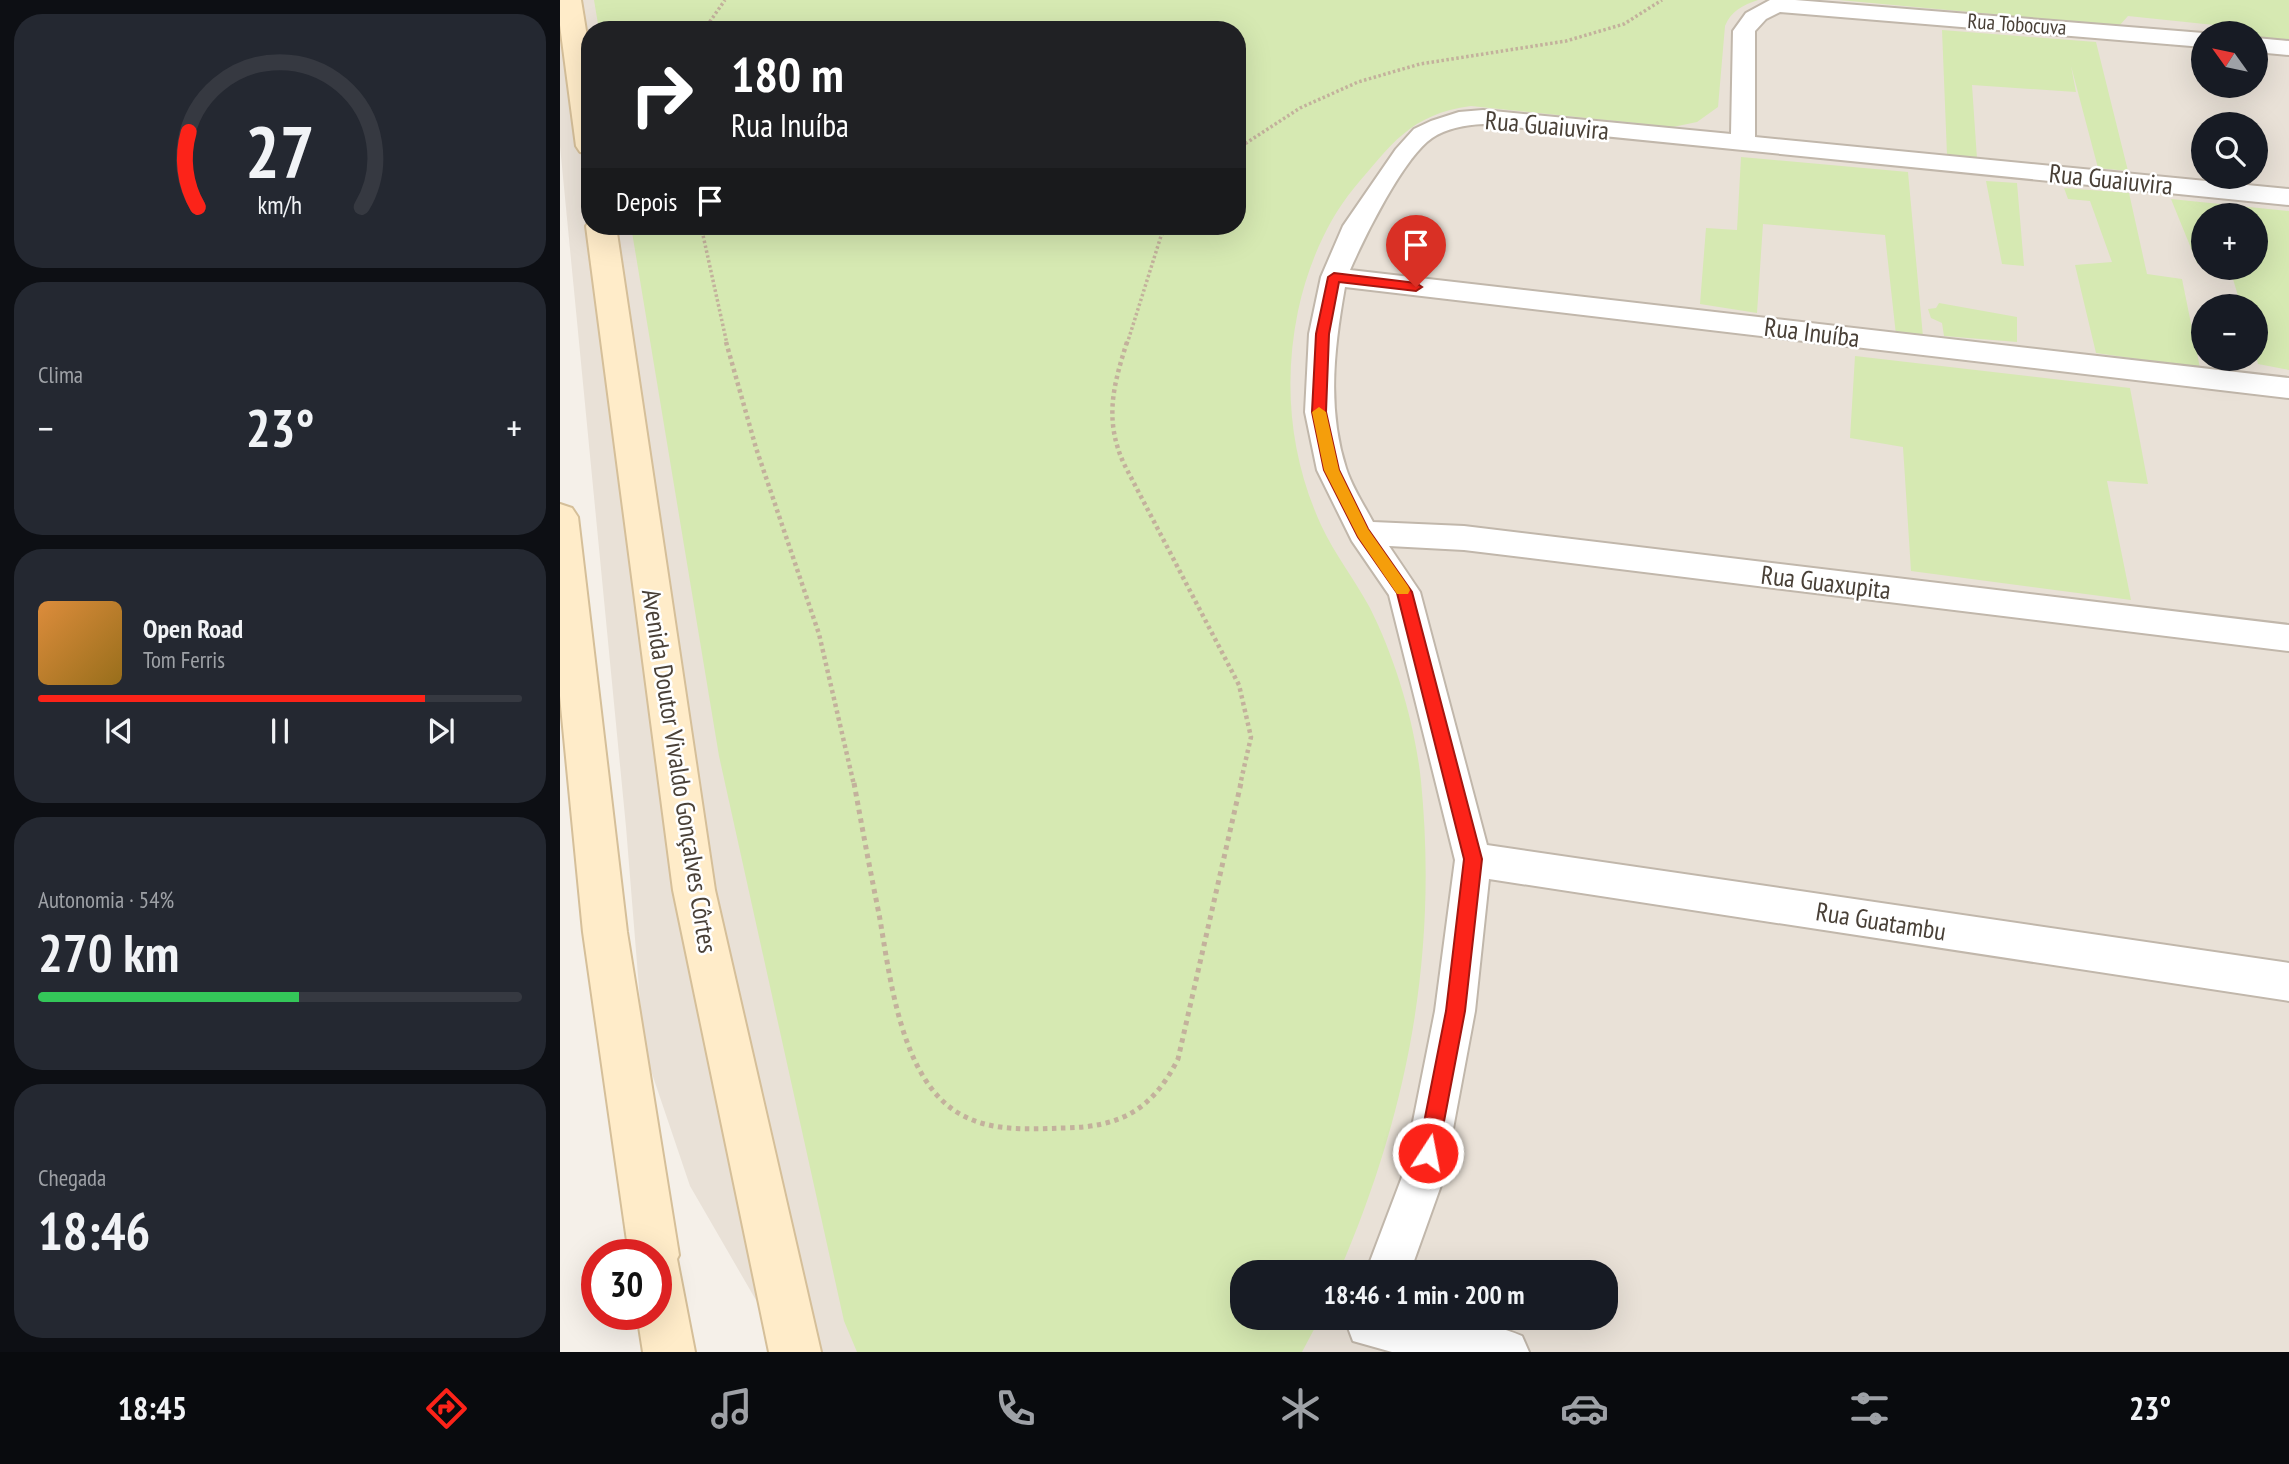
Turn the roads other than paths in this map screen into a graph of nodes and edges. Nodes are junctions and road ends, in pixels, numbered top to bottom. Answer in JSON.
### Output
{"nodes":[{"id":1,"x":569,"y":0,"type":"edge"},
{"id":2,"x":2191,"y":39,"type":"edge"},
{"id":3,"x":2268,"y":46,"type":"edge"},
{"id":4,"x":2289,"y":48,"type":"edge"},
{"id":5,"x":581,"y":83,"type":"edge"},
{"id":6,"x":1743,"y":143,"type":"junction"},
{"id":7,"x":2289,"y":197,"type":"edge"},
{"id":8,"x":602,"y":235,"type":"edge"},
{"id":9,"x":1334,"y":277,"type":"junction"},
{"id":10,"x":2289,"y":388,"type":"edge"},
{"id":11,"x":560,"y":517,"type":"edge"},
{"id":12,"x":1363,"y":533,"type":"junction"},
{"id":13,"x":2289,"y":639,"type":"edge"},
{"id":14,"x":1473,"y":859,"type":"junction"},
{"id":15,"x":2289,"y":982,"type":"edge"},
{"id":16,"x":652,"y":1239,"type":"edge"},
{"id":17,"x":1392,"y":1260,"type":"edge"},
{"id":18,"x":666,"y":1330,"type":"edge"},
{"id":19,"x":1365,"y":1332,"type":"edge"},
{"id":20,"x":669,"y":1352,"type":"edge"},
{"id":21,"x":795,"y":1352,"type":"edge"},
{"id":22,"x":1506,"y":1352,"type":"edge"}],
"edges":[{"from":1,"to":5,"type":"main road"},
{"from":2,"to":6,"type":"street","name":"Rua Tobocuva"},
{"from":3,"to":4,"type":"street"},
{"from":6,"to":7,"type":"street","name":"Rua Guaiuvira"},
{"from":6,"to":9,"type":"street","name":"Rua Guaiuvira"},
{"from":8,"to":21,"type":"main road","name":"Avenida Doutor Vivaldo Gonçalves Côrtes"},
{"from":9,"to":10,"type":"street","name":"Rua Inuíba"},
{"from":9,"to":12,"type":"street","name":"Rua Guaiuvira"},
{"from":11,"to":16,"type":"main road"},
{"from":12,"to":13,"type":"street","name":"Rua Guaxupita"},
{"from":12,"to":14,"type":"street","name":"Rua Guaiuvira"},
{"from":14,"to":15,"type":"street","name":"Rua Guatambu"},
{"from":14,"to":17,"type":"street","name":"Rua Guaiuvira"},
{"from":18,"to":20,"type":"main road"},
{"from":19,"to":22,"type":"street"}]}
